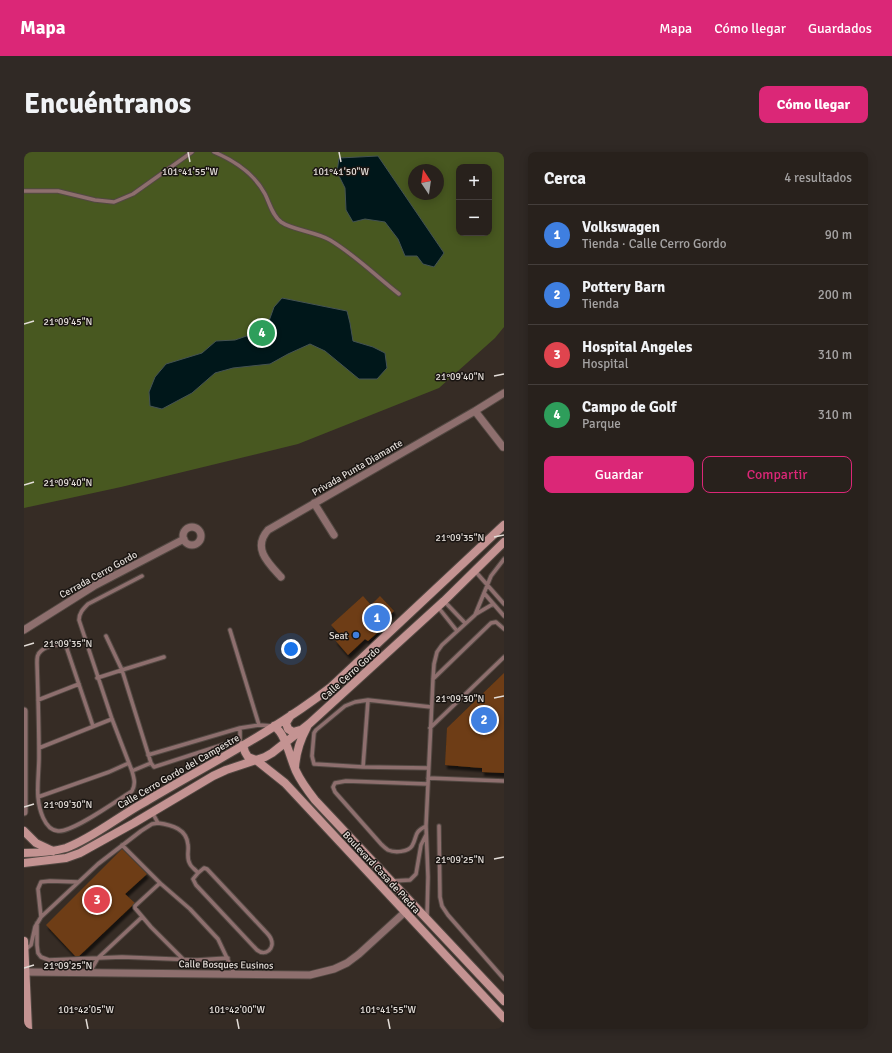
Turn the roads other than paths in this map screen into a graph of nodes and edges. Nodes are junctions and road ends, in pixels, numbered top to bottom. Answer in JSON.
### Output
{"nodes":[{"id":1,"x":192,"y":152,"type":"edge"},
{"id":2,"x":214,"y":152,"type":"edge"},
{"id":3,"x":24,"y":191,"type":"edge"},
{"id":4,"x":399,"y":294,"type":"dead end"},
{"id":5,"x":504,"y":394,"type":"edge"},
{"id":6,"x":475,"y":411,"type":"junction"},
{"id":7,"x":503,"y":447,"type":"dead end"},
{"id":8,"x":314,"y":503,"type":"junction"},
{"id":9,"x":504,"y":525,"type":"edge"},
{"id":10,"x":334,"y":535,"type":"dead end"},
{"id":11,"x":184,"y":539,"type":"dead end"},
{"id":12,"x":504,"y":542,"type":"edge"},
{"id":13,"x":504,"y":559,"type":"edge"},
{"id":14,"x":475,"y":571,"type":"junction"},
{"id":15,"x":142,"y":576,"type":"dead end"},
{"id":16,"x":281,"y":577,"type":"dead end"},
{"id":17,"x":487,"y":585,"type":"junction"},
{"id":18,"x":484,"y":593,"type":"junction"},
{"id":19,"x":444,"y":600,"type":"junction"},
{"id":20,"x":493,"y":604,"type":"junction"},
{"id":21,"x":504,"y":604,"type":"edge"},
{"id":22,"x":437,"y":607,"type":"junction"},
{"id":23,"x":475,"y":615,"type":"junction"},
{"id":24,"x":504,"y":616,"type":"edge"},
{"id":25,"x":465,"y":623,"type":"junction"},
{"id":26,"x":504,"y":629,"type":"edge"},
{"id":27,"x":24,"y":630,"type":"edge"},
{"id":28,"x":230,"y":630,"type":"dead end"},
{"id":29,"x":457,"y":631,"type":"junction"},
{"id":30,"x":106,"y":636,"type":"dead end"},
{"id":31,"x":164,"y":657,"type":"dead end"},
{"id":32,"x":504,"y":657,"type":"edge"},
{"id":33,"x":122,"y":670,"type":"junction"},
{"id":34,"x":97,"y":678,"type":"junction"},
{"id":35,"x":432,"y":679,"type":"junction"},
{"id":36,"x":79,"y":684,"type":"junction"},
{"id":37,"x":38,"y":700,"type":"junction"},
{"id":38,"x":368,"y":700,"type":"junction"},
{"id":39,"x":431,"y":708,"type":"junction"},
{"id":40,"x":24,"y":711,"type":"edge"},
{"id":41,"x":292,"y":715,"type":"junction"},
{"id":42,"x":24,"y":718,"type":"edge"},
{"id":43,"x":112,"y":719,"type":"junction"},
{"id":44,"x":308,"y":724,"type":"junction"},
{"id":45,"x":259,"y":725,"type":"junction"},
{"id":46,"x":93,"y":726,"type":"junction"},
{"id":47,"x":274,"y":726,"type":"junction"},
{"id":48,"x":240,"y":728,"type":"junction"},
{"id":49,"x":430,"y":728,"type":"junction"},
{"id":50,"x":300,"y":730,"type":"junction"},
{"id":51,"x":241,"y":743,"type":"junction"},
{"id":52,"x":285,"y":743,"type":"junction"},
{"id":53,"x":39,"y":748,"type":"junction"},
{"id":54,"x":148,"y":755,"type":"junction"},
{"id":55,"x":256,"y":760,"type":"junction"},
{"id":56,"x":129,"y":763,"type":"junction"},
{"id":57,"x":151,"y":763,"type":"junction"},
{"id":58,"x":363,"y":767,"type":"junction"},
{"id":59,"x":428,"y":768,"type":"junction"},
{"id":60,"x":295,"y":770,"type":"junction"},
{"id":61,"x":132,"y":771,"type":"junction"},
{"id":62,"x":428,"y":778,"type":"junction"},
{"id":63,"x":504,"y":781,"type":"edge"},
{"id":64,"x":428,"y":784,"type":"junction"},
{"id":65,"x":38,"y":797,"type":"junction"},
{"id":66,"x":24,"y":812,"type":"edge"},
{"id":67,"x":152,"y":812,"type":"junction"},
{"id":68,"x":158,"y":823,"type":"junction"},
{"id":69,"x":426,"y":826,"type":"junction"},
{"id":70,"x":439,"y":826,"type":"dead end"},
{"id":71,"x":24,"y":831,"type":"edge"},
{"id":72,"x":426,"y":834,"type":"junction"},
{"id":73,"x":122,"y":845,"type":"junction"},
{"id":74,"x":53,"y":851,"type":"junction"},
{"id":75,"x":24,"y":853,"type":"edge"},
{"id":76,"x":24,"y":863,"type":"edge"},
{"id":77,"x":198,"y":873,"type":"junction"},
{"id":78,"x":391,"y":881,"type":"junction"},
{"id":79,"x":78,"y":882,"type":"junction"},
{"id":80,"x":160,"y":883,"type":"junction"},
{"id":81,"x":406,"y":912,"type":"junction"},
{"id":82,"x":41,"y":917,"type":"junction"},
{"id":83,"x":142,"y":917,"type":"junction"},
{"id":84,"x":427,"y":919,"type":"junction"},
{"id":85,"x":37,"y":922,"type":"junction"},
{"id":86,"x":24,"y":941,"type":"edge"},
{"id":87,"x":24,"y":950,"type":"edge"},
{"id":88,"x":98,"y":958,"type":"junction"},
{"id":89,"x":228,"y":958,"type":"junction"},
{"id":90,"x":183,"y":959,"type":"junction"},
{"id":91,"x":25,"y":972,"type":"junction"},
{"id":92,"x":90,"y":972,"type":"junction"},
{"id":93,"x":235,"y":974,"type":"junction"},
{"id":94,"x":479,"y":974,"type":"junction"},
{"id":95,"x":504,"y":979,"type":"edge"},
{"id":96,"x":470,"y":981,"type":"junction"},
{"id":97,"x":504,"y":1001,"type":"edge"},
{"id":98,"x":504,"y":1018,"type":"edge"},
{"id":99,"x":28,"y":1029,"type":"edge"}],
"edges":[{"from":1,"to":3,"type":"lane"},
{"from":2,"to":4,"type":"lane"},
{"from":5,"to":6,"type":"street","name":"Privada Punta Diamante"},
{"from":6,"to":7,"type":"street"},
{"from":6,"to":8,"type":"street","name":"Privada Punta Diamante"},
{"from":8,"to":10,"type":"street"},
{"from":8,"to":16,"type":"street","name":"Privada Punta Diamante"},
{"from":9,"to":41,"type":"main road","name":"Calle Cerro Gordo"},
{"from":11,"to":27,"type":"street","name":"Cerrada Cerro Gordo"},
{"from":12,"to":14,"type":"main road","name":"Calle Cerro Gordo"},
{"from":13,"to":17,"type":"lane"},
{"from":14,"to":17,"type":"lane"},
{"from":14,"to":19,"type":"main road","name":"Calle Cerro Gordo"},
{"from":15,"to":34,"type":"lane"},
{"from":17,"to":18,"type":"lane"},
{"from":17,"to":21,"type":"lane"},
{"from":18,"to":20,"type":"lane"},
{"from":18,"to":23,"type":"lane"},
{"from":19,"to":22,"type":"main road","name":"Calle Cerro Gordo"},
{"from":19,"to":25,"type":"lane"},
{"from":20,"to":23,"type":"lane"},
{"from":20,"to":24,"type":"lane"},
{"from":22,"to":29,"type":"lane"},
{"from":22,"to":44,"type":"main road","name":"Calle Cerro Gordo"},
{"from":23,"to":25,"type":"lane"},
{"from":25,"to":29,"type":"lane"},
{"from":26,"to":35,"type":"lane"},
{"from":28,"to":45,"type":"lane"},
{"from":29,"to":35,"type":"lane"},
{"from":30,"to":33,"type":"lane"},
{"from":31,"to":33,"type":"lane"},
{"from":32,"to":49,"type":"lane"},
{"from":33,"to":34,"type":"lane"},
{"from":33,"to":54,"type":"lane"},
{"from":34,"to":43,"type":"lane"},
{"from":35,"to":39,"type":"lane"},
{"from":36,"to":37,"type":"lane"},
{"from":36,"to":37,"type":"lane"},
{"from":36,"to":46,"type":"lane"},
{"from":37,"to":53,"type":"lane"},
{"from":38,"to":39,"type":"lane"},
{"from":38,"to":58,"type":"lane"},
{"from":38,"to":58,"type":"lane"},
{"from":39,"to":49,"type":"lane"},
{"from":40,"to":42,"type":"street"},
{"from":41,"to":47,"type":"main road","name":"Calle Cerro Gordo"},
{"from":41,"to":50,"type":"main road"},
{"from":42,"to":66,"type":"street"},
{"from":43,"to":46,"type":"lane"},
{"from":43,"to":56,"type":"lane"},
{"from":44,"to":50,"type":"main road","name":"Calle Cerro Gordo"},
{"from":44,"to":60,"type":"main road"},
{"from":45,"to":47,"type":"lane"},
{"from":45,"to":48,"type":"lane"},
{"from":46,"to":53,"type":"lane"},
{"from":47,"to":51,"type":"main road","name":"Calle Cerro Gordo del Campestre"},
{"from":47,"to":52,"type":"main road","name":"Boulevard Casa de Piedra"},
{"from":48,"to":51,"type":"lane"},
{"from":48,"to":54,"type":"lane"},
{"from":49,"to":59,"type":"lane"},
{"from":50,"to":52,"type":"main road","name":"Calle Cerro Gordo"},
{"from":51,"to":55,"type":"main road","name":"Boulevard Casa de Piedra"},
{"from":51,"to":57,"type":"lane"},
{"from":51,"to":74,"type":"main road","name":"Calle Cerro Gordo del Campestre"},
{"from":52,"to":55,"type":"main road","name":"Calle Cerro Gordo"},
{"from":52,"to":60,"type":"main road","name":"Boulevard Casa de Piedra"},
{"from":53,"to":65,"type":"lane"},
{"from":54,"to":57,"type":"lane"},
{"from":55,"to":67,"type":"main road"},
{"from":55,"to":81,"type":"main road","name":"Boulevard Casa de Piedra"},
{"from":56,"to":61,"type":"lane"},
{"from":56,"to":65,"type":"lane"},
{"from":57,"to":61,"type":"lane"},
{"from":58,"to":59,"type":"lane"},
{"from":59,"to":62,"type":"lane"},
{"from":60,"to":78,"type":"main road","name":"Boulevard Casa de Piedra"},
{"from":61,"to":65,"type":"lane"},
{"from":62,"to":63,"type":"lane"},
{"from":62,"to":64,"type":"lane"},
{"from":64,"to":69,"type":"lane"},
{"from":64,"to":69,"type":"lane"},
{"from":67,"to":68,"type":"lane"},
{"from":67,"to":76,"type":"main road"},
{"from":68,"to":73,"type":"lane"},
{"from":68,"to":77,"type":"lane"},
{"from":69,"to":72,"type":"lane"},
{"from":70,"to":95,"type":"lane"},
{"from":71,"to":74,"type":"main road"},
{"from":72,"to":78,"type":"lane"},
{"from":72,"to":84,"type":"lane"},
{"from":73,"to":79,"type":"lane"},
{"from":73,"to":80,"type":"lane"},
{"from":74,"to":75,"type":"main road","name":"Calle Cerro Gordo del Campestre"},
{"from":77,"to":77,"type":"lane"},
{"from":78,"to":84,"type":"main road","name":"Boulevard Casa de Piedra"},
{"from":79,"to":82,"type":"lane"},
{"from":79,"to":82,"type":"lane"},
{"from":80,"to":83,"type":"lane"},
{"from":80,"to":89,"type":"lane"},
{"from":81,"to":93,"type":"street","name":"Calle Bosques Eusinos"},
{"from":81,"to":96,"type":"main road","name":"Boulevard Casa de Piedra"},
{"from":82,"to":85,"type":"lane"},
{"from":83,"to":88,"type":"lane"},
{"from":83,"to":90,"type":"lane"},
{"from":84,"to":94,"type":"main road","name":"Boulevard Casa de Piedra"},
{"from":85,"to":87,"type":"lane"},
{"from":85,"to":88,"type":"lane"},
{"from":86,"to":87,"type":"main road"},
{"from":87,"to":91,"type":"main road"},
{"from":88,"to":90,"type":"lane"},
{"from":88,"to":92,"type":"lane"},
{"from":89,"to":90,"type":"lane"},
{"from":89,"to":93,"type":"lane"},
{"from":91,"to":92,"type":"street","name":"Calle Bosques Eusinos"},
{"from":91,"to":99,"type":"main road"},
{"from":92,"to":93,"type":"street","name":"Calle Bosques Eusinos"},
{"from":94,"to":96,"type":"main road"},
{"from":94,"to":97,"type":"main road","name":"Boulevard Casa de Piedra"},
{"from":96,"to":98,"type":"main road","name":"Boulevard Casa de Piedra"}]}
